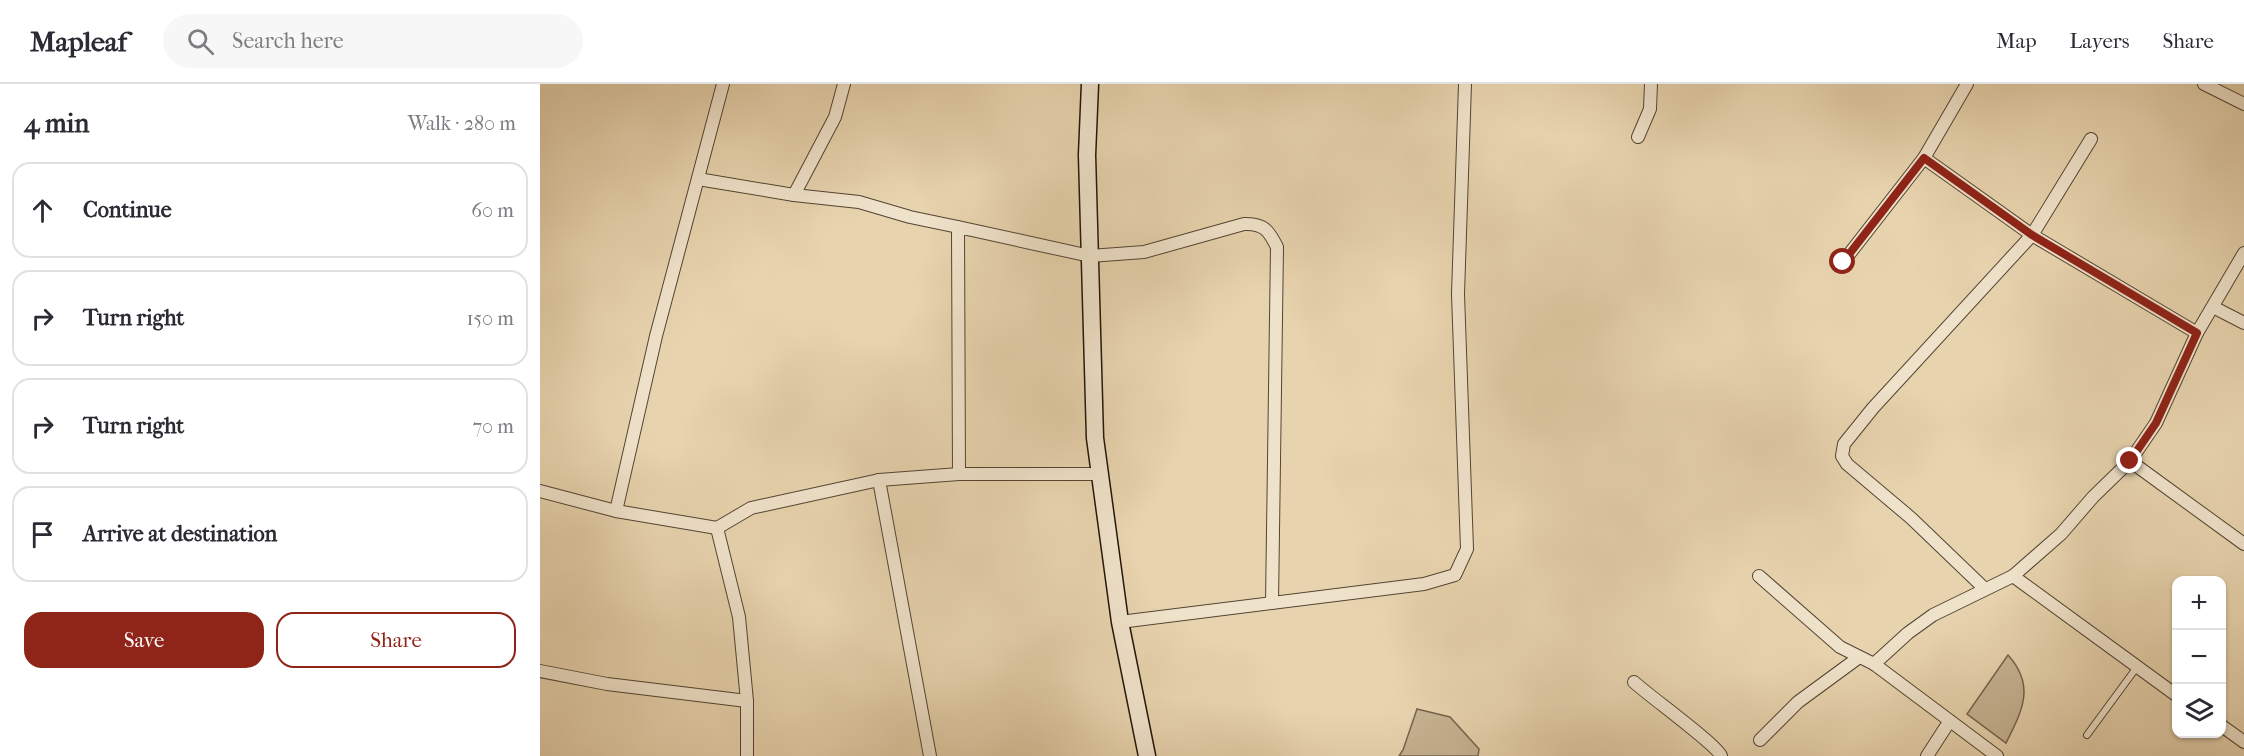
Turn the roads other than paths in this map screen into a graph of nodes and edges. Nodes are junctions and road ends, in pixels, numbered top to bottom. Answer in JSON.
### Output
{"nodes":[{"id":1,"x":723,"y":84,"type":"edge"},
{"id":2,"x":844,"y":84,"type":"edge"},
{"id":3,"x":1090,"y":84,"type":"edge"},
{"id":4,"x":1465,"y":84,"type":"edge"},
{"id":5,"x":1651,"y":84,"type":"edge"},
{"id":6,"x":1967,"y":84,"type":"edge"},
{"id":7,"x":2204,"y":84,"type":"edge"},
{"id":8,"x":2244,"y":104,"type":"edge"},
{"id":9,"x":1638,"y":137,"type":"dead end"},
{"id":10,"x":2091,"y":139,"type":"dead end"},
{"id":11,"x":1924,"y":158,"type":"junction"},
{"id":12,"x":698,"y":178,"type":"junction"},
{"id":13,"x":794,"y":195,"type":"junction"},
{"id":14,"x":958,"y":227,"type":"junction"},
{"id":15,"x":2032,"y":235,"type":"junction"},
{"id":16,"x":2244,"y":253,"type":"edge"},
{"id":17,"x":1090,"y":256,"type":"junction"},
{"id":18,"x":1843,"y":262,"type":"dead end"},
{"id":19,"x":2213,"y":307,"type":"junction"},
{"id":20,"x":2244,"y":323,"type":"edge"},
{"id":21,"x":2197,"y":333,"type":"junction"},
{"id":22,"x":2130,"y":461,"type":"junction"},
{"id":23,"x":959,"y":474,"type":"junction"},
{"id":24,"x":1099,"y":474,"type":"junction"},
{"id":25,"x":879,"y":480,"type":"junction"},
{"id":26,"x":540,"y":491,"type":"edge"},
{"id":27,"x":616,"y":511,"type":"junction"},
{"id":28,"x":717,"y":528,"type":"junction"},
{"id":29,"x":2244,"y":544,"type":"edge"},
{"id":30,"x":1759,"y":576,"type":"dead end"},
{"id":31,"x":2013,"y":576,"type":"junction"},
{"id":32,"x":1985,"y":589,"type":"junction"},
{"id":33,"x":1272,"y":603,"type":"junction"},
{"id":34,"x":1120,"y":622,"type":"junction"},
{"id":35,"x":1858,"y":658,"type":"junction"},
{"id":36,"x":1874,"y":664,"type":"junction"},
{"id":37,"x":2137,"y":667,"type":"junction"},
{"id":38,"x":540,"y":670,"type":"edge"},
{"id":39,"x":1634,"y":682,"type":"dead end"},
{"id":40,"x":2172,"y":692,"type":"edge"},
{"id":41,"x":747,"y":700,"type":"junction"},
{"id":42,"x":1949,"y":722,"type":"junction"},
{"id":43,"x":2226,"y":729,"type":"edge"},
{"id":44,"x":2087,"y":735,"type":"dead end"},
{"id":45,"x":1760,"y":740,"type":"dead end"},
{"id":46,"x":2244,"y":742,"type":"edge"},
{"id":47,"x":747,"y":756,"type":"edge"},
{"id":48,"x":930,"y":756,"type":"edge"},
{"id":49,"x":1147,"y":756,"type":"edge"},
{"id":50,"x":1721,"y":756,"type":"edge"},
{"id":51,"x":1927,"y":756,"type":"edge"},
{"id":52,"x":1997,"y":756,"type":"edge"}],
"edges":[{"from":1,"to":12,"type":"street"},
{"from":2,"to":13,"type":"street"},
{"from":3,"to":17,"type":"street"},
{"from":4,"to":33,"type":"street"},
{"from":5,"to":9,"type":"street"},
{"from":6,"to":11,"type":"street"},
{"from":7,"to":8,"type":"street"},
{"from":10,"to":15,"type":"street"},
{"from":11,"to":15,"type":"street"},
{"from":11,"to":18,"type":"street"},
{"from":12,"to":13,"type":"street"},
{"from":12,"to":27,"type":"street"},
{"from":13,"to":14,"type":"street"},
{"from":14,"to":17,"type":"street"},
{"from":14,"to":23,"type":"street"},
{"from":15,"to":21,"type":"street"},
{"from":15,"to":32,"type":"street"},
{"from":16,"to":19,"type":"street"},
{"from":17,"to":24,"type":"street"},
{"from":17,"to":33,"type":"street"},
{"from":19,"to":20,"type":"street"},
{"from":19,"to":21,"type":"street"},
{"from":21,"to":22,"type":"street"},
{"from":22,"to":29,"type":"street"},
{"from":22,"to":31,"type":"street"},
{"from":23,"to":24,"type":"street"},
{"from":23,"to":25,"type":"street"},
{"from":24,"to":34,"type":"street"},
{"from":25,"to":28,"type":"street"},
{"from":25,"to":48,"type":"street"},
{"from":26,"to":27,"type":"street"},
{"from":27,"to":28,"type":"street"},
{"from":28,"to":41,"type":"street"},
{"from":30,"to":35,"type":"street"},
{"from":31,"to":32,"type":"street"},
{"from":31,"to":37,"type":"street"},
{"from":32,"to":36,"type":"street"},
{"from":33,"to":34,"type":"street"},
{"from":34,"to":49,"type":"street"},
{"from":35,"to":36,"type":"street"},
{"from":35,"to":45,"type":"street"},
{"from":36,"to":42,"type":"street"},
{"from":37,"to":40,"type":"street"},
{"from":37,"to":44,"type":"lane"},
{"from":38,"to":41,"type":"street"},
{"from":39,"to":50,"type":"street"},
{"from":41,"to":47,"type":"street"},
{"from":42,"to":51,"type":"street"},
{"from":42,"to":52,"type":"street"},
{"from":43,"to":46,"type":"street"}]}
